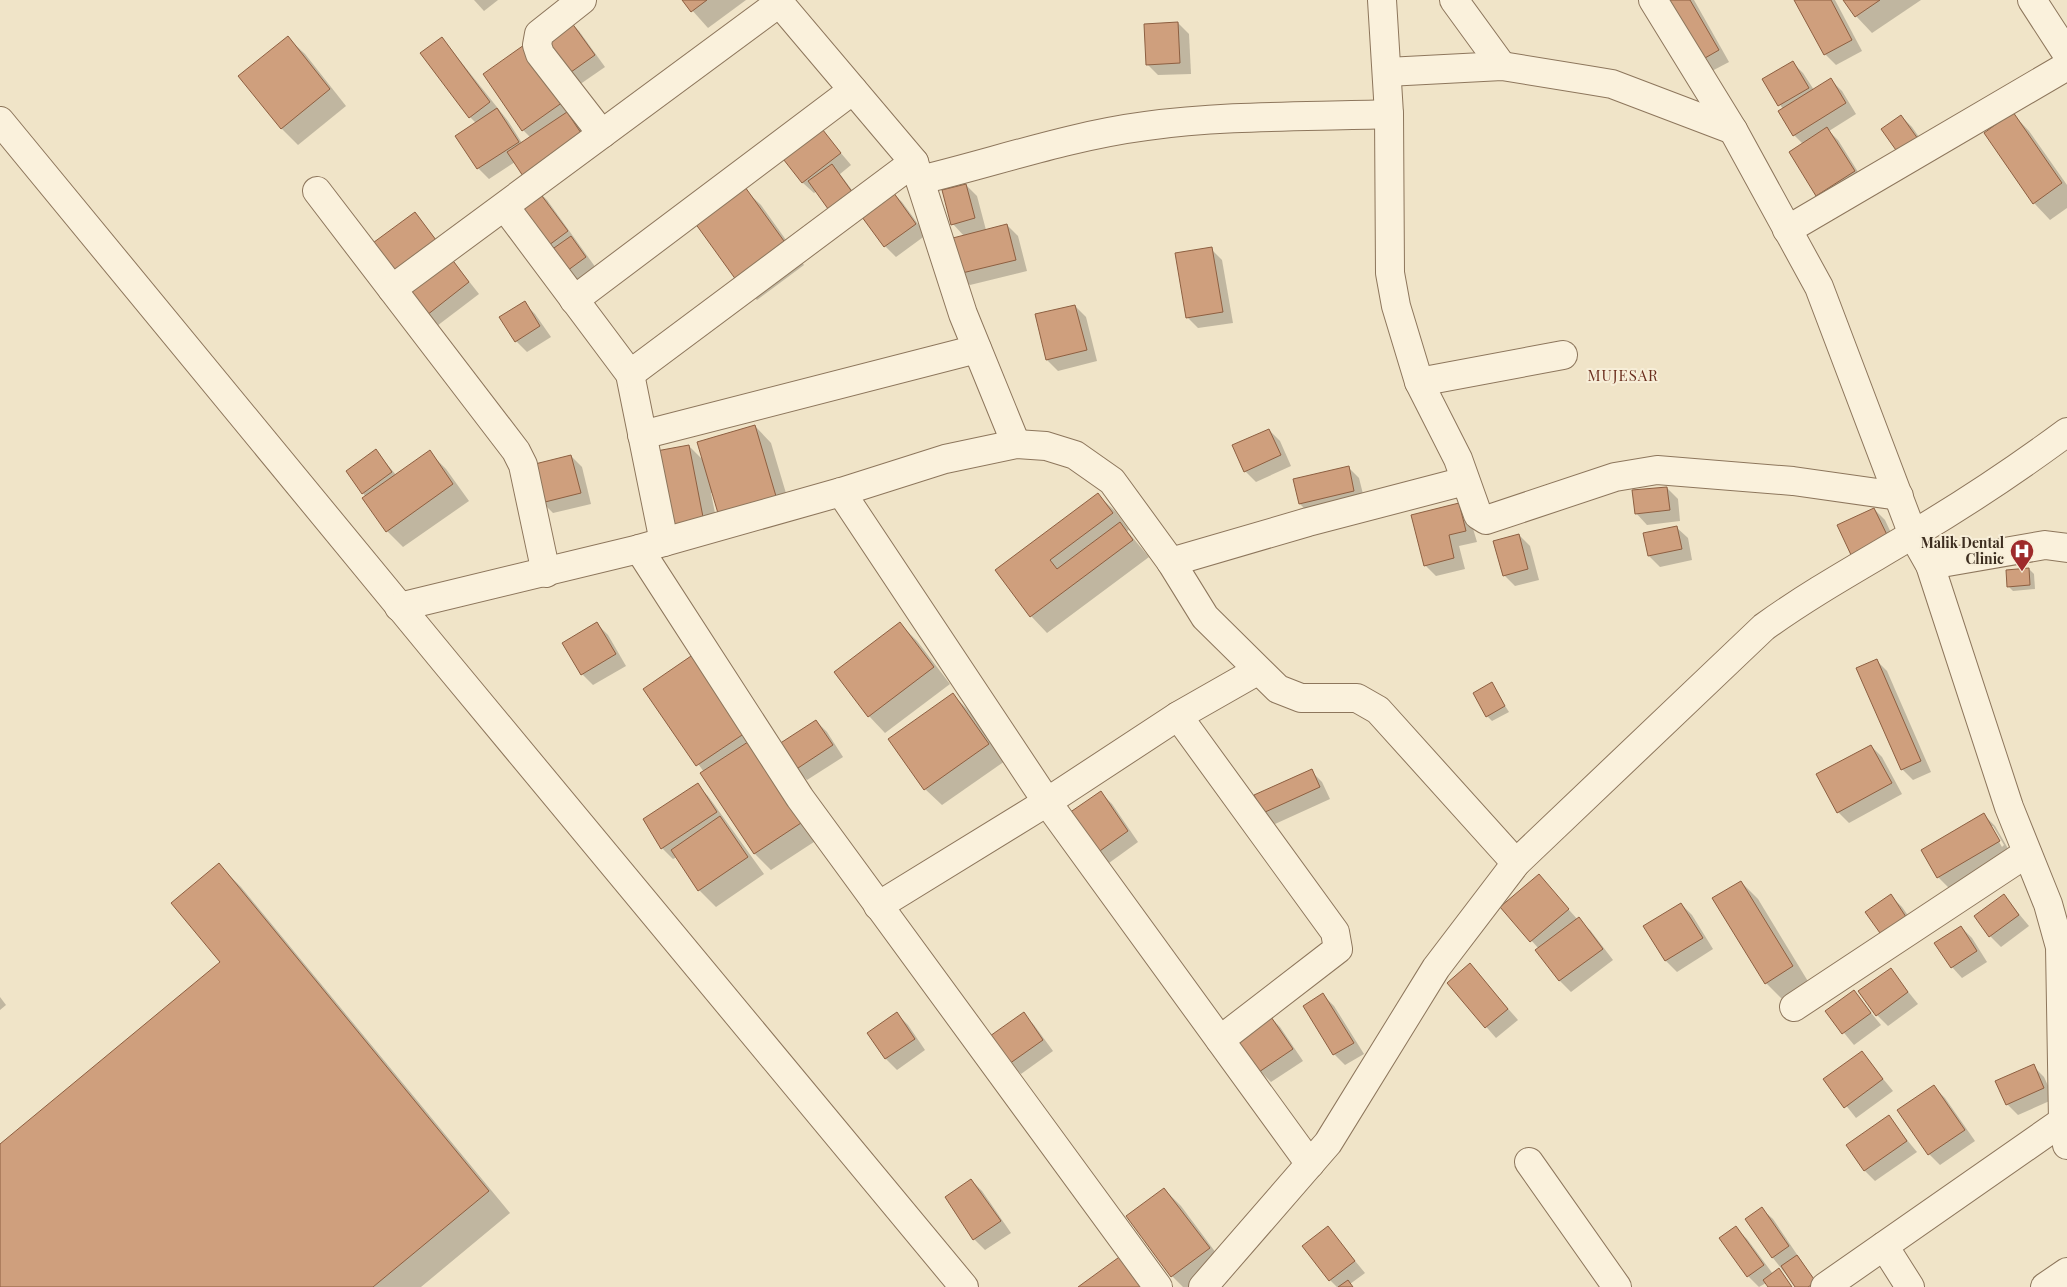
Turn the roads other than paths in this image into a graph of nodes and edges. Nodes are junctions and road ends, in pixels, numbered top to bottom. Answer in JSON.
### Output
{"nodes":[{"id":1,"x":582,"y":0,"type":"edge"},
{"id":2,"x":1382,"y":0,"type":"edge"},
{"id":3,"x":1454,"y":0,"type":"edge"},
{"id":4,"x":1654,"y":0,"type":"edge"},
{"id":5,"x":2032,"y":0,"type":"edge"},
{"id":6,"x":778,"y":1,"type":"edge"},
{"id":7,"x":2067,"y":54,"type":"edge"},
{"id":8,"x":1502,"y":66,"type":"junction"},
{"id":9,"x":2067,"y":66,"type":"edge"},
{"id":10,"x":1387,"y":72,"type":"junction"},
{"id":11,"x":853,"y":90,"type":"junction"},
{"id":12,"x":1389,"y":114,"type":"junction"},
{"id":13,"x":0,"y":121,"type":"edge"},
{"id":14,"x":1733,"y":130,"type":"junction"},
{"id":15,"x":602,"y":134,"type":"junction"},
{"id":16,"x":917,"y":171,"type":"junction"},
{"id":17,"x":316,"y":191,"type":"dead end"},
{"id":18,"x":505,"y":207,"type":"junction"},
{"id":19,"x":1787,"y":230,"type":"junction"},
{"id":20,"x":392,"y":289,"type":"junction"},
{"id":21,"x":574,"y":300,"type":"junction"},
{"id":22,"x":977,"y":349,"type":"junction"},
{"id":23,"x":1563,"y":355,"type":"dead end"},
{"id":24,"x":630,"y":374,"type":"junction"},
{"id":25,"x":1419,"y":382,"type":"junction"},
{"id":26,"x":2067,"y":432,"type":"edge"},
{"id":27,"x":642,"y":435,"type":"junction"},
{"id":28,"x":1016,"y":444,"type":"junction"},
{"id":29,"x":1465,"y":481,"type":"junction"},
{"id":30,"x":841,"y":492,"type":"junction"},
{"id":31,"x":1899,"y":496,"type":"junction"},
{"id":32,"x":1913,"y":535,"type":"junction"},
{"id":33,"x":652,"y":546,"type":"junction"},
{"id":34,"x":2067,"y":548,"type":"edge"},
{"id":35,"x":1171,"y":562,"type":"junction"},
{"id":36,"x":1930,"y":564,"type":"junction"},
{"id":37,"x":546,"y":573,"type":"junction"},
{"id":38,"x":399,"y":607,"type":"junction"},
{"id":39,"x":1257,"y":671,"type":"junction"},
{"id":40,"x":1178,"y":716,"type":"junction"},
{"id":41,"x":1047,"y":802,"type":"junction"},
{"id":42,"x":2027,"y":853,"type":"junction"},
{"id":43,"x":1516,"y":863,"type":"junction"},
{"id":44,"x":878,"y":906,"type":"junction"},
{"id":45,"x":1794,"y":1007,"type":"dead end"},
{"id":46,"x":1220,"y":1040,"type":"junction"},
{"id":47,"x":2065,"y":1073,"type":"edge"},
{"id":48,"x":2065,"y":1133,"type":"edge"},
{"id":49,"x":1529,"y":1162,"type":"dead end"},
{"id":50,"x":1310,"y":1164,"type":"junction"},
{"id":51,"x":1884,"y":1246,"type":"junction"},
{"id":52,"x":2067,"y":1272,"type":"edge"},
{"id":53,"x":964,"y":1287,"type":"edge"},
{"id":54,"x":1158,"y":1287,"type":"edge"},
{"id":55,"x":1203,"y":1287,"type":"edge"},
{"id":56,"x":1617,"y":1287,"type":"edge"},
{"id":57,"x":1825,"y":1287,"type":"edge"},
{"id":58,"x":1910,"y":1287,"type":"edge"},
{"id":59,"x":2045,"y":1287,"type":"edge"}],
"edges":[{"from":1,"to":15,"type":"street"},
{"from":2,"to":10,"type":"street"},
{"from":3,"to":8,"type":"street"},
{"from":4,"to":14,"type":"street"},
{"from":5,"to":7,"type":"street"},
{"from":6,"to":11,"type":"street"},
{"from":6,"to":15,"type":"street"},
{"from":8,"to":10,"type":"street"},
{"from":8,"to":14,"type":"street"},
{"from":9,"to":19,"type":"street"},
{"from":10,"to":12,"type":"street"},
{"from":11,"to":16,"type":"street"},
{"from":11,"to":21,"type":"street"},
{"from":12,"to":16,"type":"street"},
{"from":12,"to":25,"type":"street"},
{"from":13,"to":38,"type":"street"},
{"from":14,"to":19,"type":"street"},
{"from":15,"to":18,"type":"street"},
{"from":16,"to":22,"type":"street"},
{"from":16,"to":24,"type":"street"},
{"from":17,"to":20,"type":"street"},
{"from":18,"to":20,"type":"street"},
{"from":18,"to":21,"type":"street"},
{"from":19,"to":31,"type":"street"},
{"from":20,"to":37,"type":"street"},
{"from":21,"to":24,"type":"street"},
{"from":22,"to":27,"type":"street"},
{"from":22,"to":28,"type":"street"},
{"from":23,"to":25,"type":"street"},
{"from":24,"to":27,"type":"street"},
{"from":25,"to":29,"type":"street"},
{"from":26,"to":32,"type":"street"},
{"from":27,"to":33,"type":"street"},
{"from":28,"to":30,"type":"street"},
{"from":28,"to":35,"type":"street"},
{"from":29,"to":31,"type":"street"},
{"from":29,"to":35,"type":"street"},
{"from":30,"to":33,"type":"street"},
{"from":30,"to":41,"type":"street"},
{"from":31,"to":32,"type":"street"},
{"from":32,"to":36,"type":"street"},
{"from":32,"to":43,"type":"street"},
{"from":33,"to":37,"type":"street"},
{"from":33,"to":44,"type":"street"},
{"from":34,"to":36,"type":"street"},
{"from":35,"to":39,"type":"street"},
{"from":36,"to":42,"type":"street"},
{"from":37,"to":38,"type":"street"},
{"from":38,"to":53,"type":"street"},
{"from":39,"to":40,"type":"street"},
{"from":39,"to":43,"type":"street"},
{"from":40,"to":41,"type":"street"},
{"from":40,"to":46,"type":"street"},
{"from":41,"to":44,"type":"street"},
{"from":41,"to":46,"type":"street"},
{"from":42,"to":45,"type":"street"},
{"from":42,"to":47,"type":"street"},
{"from":43,"to":50,"type":"street"},
{"from":44,"to":54,"type":"street"},
{"from":46,"to":50,"type":"street"},
{"from":47,"to":48,"type":"street"},
{"from":48,"to":51,"type":"street"},
{"from":49,"to":56,"type":"street"},
{"from":50,"to":55,"type":"street"},
{"from":51,"to":57,"type":"street"},
{"from":51,"to":58,"type":"street"},
{"from":52,"to":59,"type":"street"}]}
